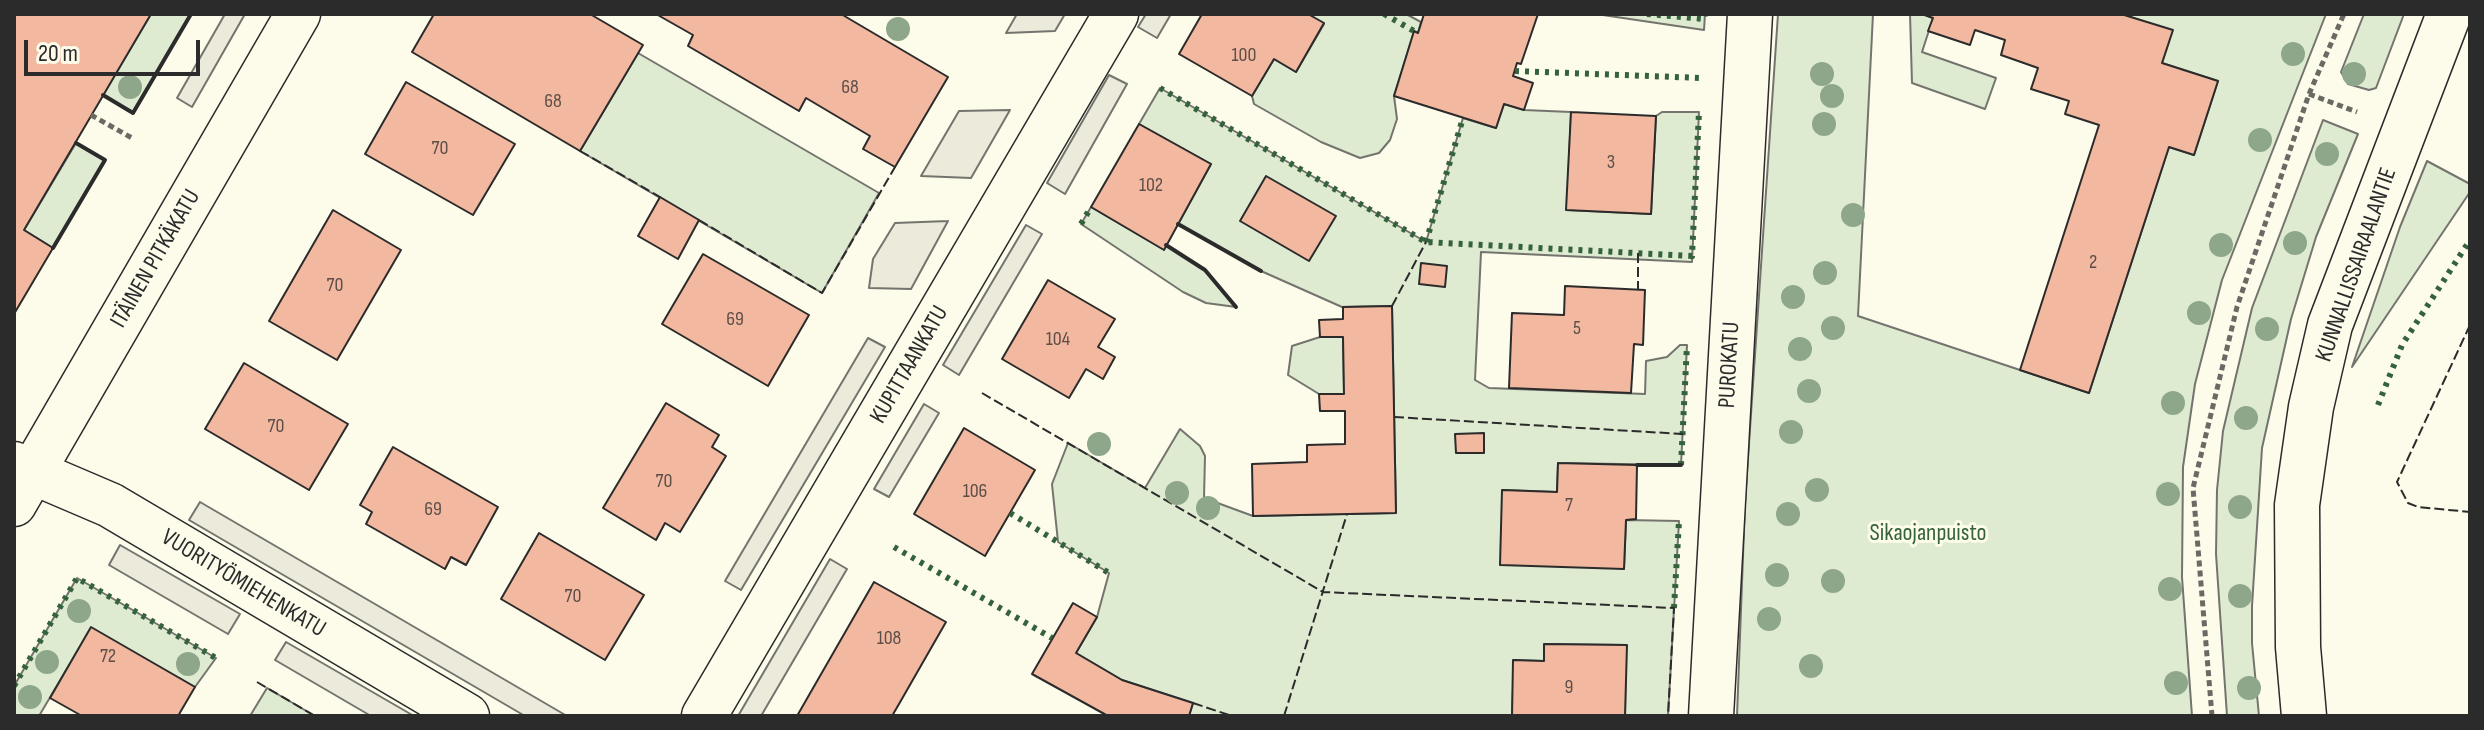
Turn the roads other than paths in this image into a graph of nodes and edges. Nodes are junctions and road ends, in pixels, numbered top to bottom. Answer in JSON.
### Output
{"nodes":[{"id":1,"x":298,"y":14,"type":"edge"},
{"id":2,"x":1116,"y":14,"type":"edge"},
{"id":3,"x":1750,"y":14,"type":"edge"},
{"id":4,"x":2455,"y":22,"type":"edge"},
{"id":5,"x":20,"y":480,"type":"edge"},
{"id":6,"x":467,"y":716,"type":"edge"},
{"id":7,"x":704,"y":716,"type":"edge"},
{"id":8,"x":1711,"y":716,"type":"edge"},
{"id":9,"x":2304,"y":716,"type":"edge"}],
"edges":[{"from":1,"to":5,"type":"street","name":"ITÄINEN PITKÄKATU"},
{"from":2,"to":7,"type":"street","name":"KUPITTAANKATU"},
{"from":3,"to":8,"type":"street","name":"PUROKATU"},
{"from":4,"to":9,"type":"street","name":"KUNNALLISSAIRAALANTIE"},
{"from":5,"to":6,"type":"street","name":"VUORITYÖMIEHENKATU"}]}
